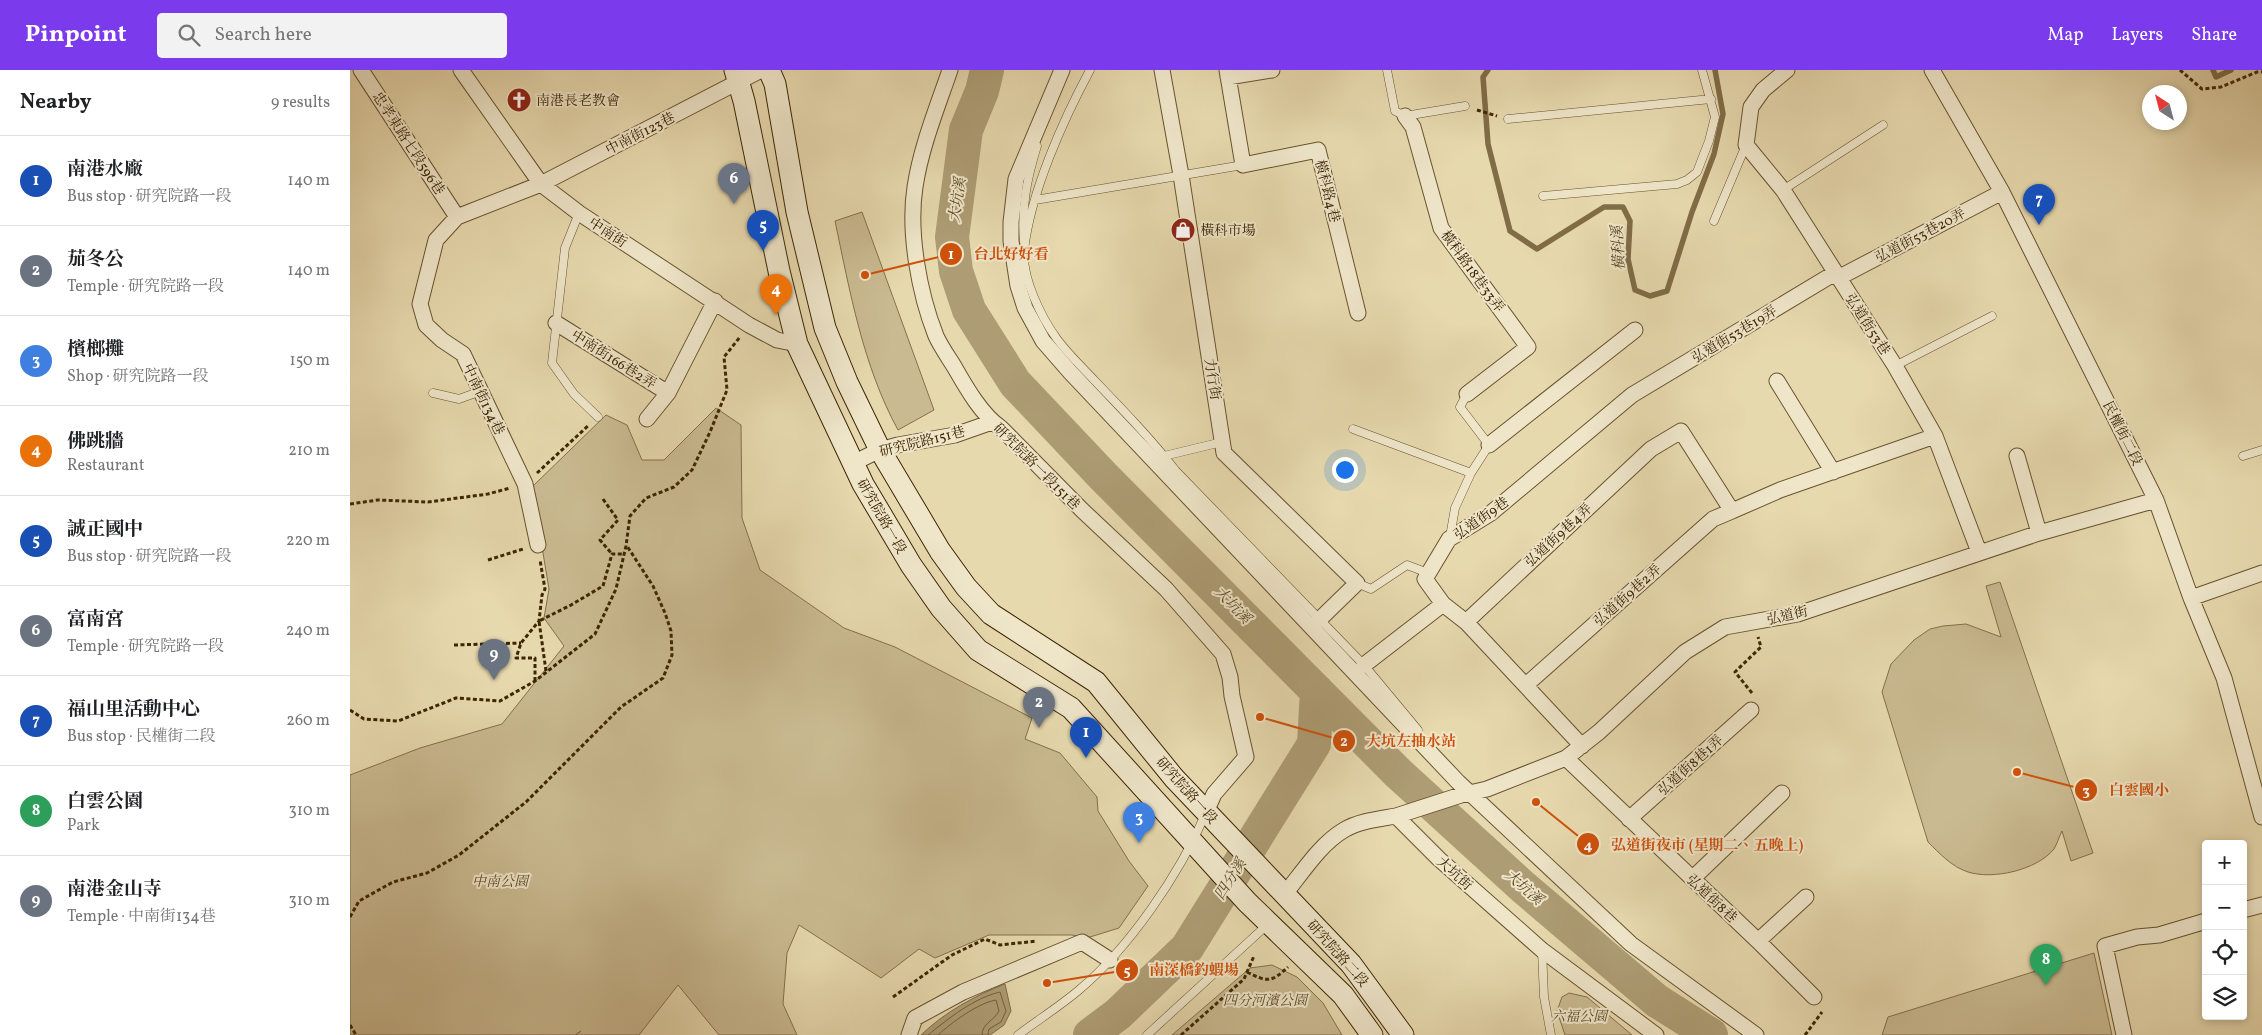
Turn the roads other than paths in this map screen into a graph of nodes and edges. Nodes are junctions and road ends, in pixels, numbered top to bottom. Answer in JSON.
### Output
{"nodes":[{"id":1,"x":360,"y":70,"type":"edge"},
{"id":2,"x":461,"y":70,"type":"edge"},
{"id":3,"x":761,"y":70,"type":"edge"},
{"id":4,"x":769,"y":70,"type":"edge"},
{"id":5,"x":950,"y":70,"type":"edge"},
{"id":6,"x":1062,"y":70,"type":"edge"},
{"id":7,"x":1090,"y":70,"type":"edge"},
{"id":8,"x":1162,"y":70,"type":"edge"},
{"id":9,"x":1272,"y":70,"type":"edge"},
{"id":10,"x":1387,"y":70,"type":"edge"},
{"id":11,"x":1702,"y":70,"type":"edge"},
{"id":12,"x":1787,"y":70,"type":"edge"},
{"id":13,"x":1932,"y":70,"type":"edge"},
{"id":14,"x":1228,"y":74,"type":"edge"},
{"id":15,"x":737,"y":76,"type":"edge"},
{"id":16,"x":1710,"y":98,"type":"junction"},
{"id":17,"x":1047,"y":106,"type":"junction"},
{"id":18,"x":1465,"y":106,"type":"road end"},
{"id":19,"x":1405,"y":116,"type":"junction"},
{"id":20,"x":1508,"y":119,"type":"road end"},
{"id":21,"x":1883,"y":125,"type":"dead end"},
{"id":22,"x":1746,"y":145,"type":"junction"},
{"id":23,"x":1243,"y":165,"type":"junction"},
{"id":24,"x":1181,"y":175,"type":"junction"},
{"id":25,"x":541,"y":184,"type":"junction"},
{"id":26,"x":1783,"y":190,"type":"junction"},
{"id":27,"x":2002,"y":192,"type":"junction"},
{"id":28,"x":1544,"y":196,"type":"dead end"},
{"id":29,"x":1035,"y":200,"type":"junction"},
{"id":30,"x":579,"y":213,"type":"junction"},
{"id":31,"x":457,"y":217,"type":"junction"},
{"id":32,"x":1714,"y":220,"type":"dead end"},
{"id":33,"x":1024,"y":252,"type":"junction"},
{"id":34,"x":1837,"y":275,"type":"junction"},
{"id":35,"x":715,"y":301,"type":"junction"},
{"id":36,"x":1358,"y":313,"type":"dead end"},
{"id":37,"x":1992,"y":316,"type":"dead end"},
{"id":38,"x":556,"y":323,"type":"junction"},
{"id":39,"x":1635,"y":330,"type":"dead end"},
{"id":40,"x":797,"y":344,"type":"junction"},
{"id":41,"x":1895,"y":366,"type":"junction"},
{"id":42,"x":1777,"y":381,"type":"dead end"},
{"id":43,"x":481,"y":391,"type":"junction"},
{"id":44,"x":433,"y":393,"type":"dead end"},
{"id":45,"x":668,"y":393,"type":"junction"},
{"id":46,"x":1467,"y":394,"type":"joint"},
{"id":47,"x":1632,"y":395,"type":"joint"},
{"id":48,"x":598,"y":417,"type":"road end"},
{"id":49,"x":647,"y":419,"type":"dead end"},
{"id":50,"x":992,"y":422,"type":"junction"},
{"id":51,"x":1353,"y":429,"type":"dead end"},
{"id":52,"x":1935,"y":436,"type":"junction"},
{"id":53,"x":1222,"y":442,"type":"junction"},
{"id":54,"x":1489,"y":445,"type":"junction"},
{"id":55,"x":880,"y":450,"type":"junction"},
{"id":56,"x":2262,"y":450,"type":"edge"},
{"id":57,"x":1164,"y":456,"type":"junction"},
{"id":58,"x":2017,"y":456,"type":"dead end"},
{"id":59,"x":2243,"y":456,"type":"dead end"},
{"id":60,"x":853,"y":463,"type":"junction"},
{"id":61,"x":1833,"y":472,"type":"junction"},
{"id":62,"x":1471,"y":473,"type":"junction"},
{"id":63,"x":2156,"y":500,"type":"junction"},
{"id":64,"x":1732,"y":511,"type":"junction"},
{"id":65,"x":2039,"y":533,"type":"junction"},
{"id":66,"x":1449,"y":539,"type":"junction"},
{"id":67,"x":538,"y":544,"type":"road end"},
{"id":68,"x":1979,"y":552,"type":"junction"},
{"id":69,"x":1428,"y":573,"type":"junction"},
{"id":70,"x":2262,"y":573,"type":"edge"},
{"id":71,"x":1357,"y":583,"type":"junction"},
{"id":72,"x":2191,"y":598,"type":"junction"},
{"id":73,"x":1443,"y":604,"type":"junction"},
{"id":74,"x":1320,"y":620,"type":"junction"},
{"id":75,"x":1466,"y":622,"type":"junction"},
{"id":76,"x":1364,"y":665,"type":"junction"},
{"id":77,"x":1526,"y":685,"type":"junction"},
{"id":78,"x":1751,"y":710,"type":"road end"},
{"id":79,"x":1582,"y":746,"type":"junction"},
{"id":80,"x":1566,"y":758,"type":"junction"},
{"id":81,"x":1454,"y":778,"type":"junction"},
{"id":82,"x":1782,"y":793,"type":"dead end"},
{"id":83,"x":1463,"y":795,"type":"junction"},
{"id":84,"x":1206,"y":812,"type":"junction"},
{"id":85,"x":1396,"y":816,"type":"junction"},
{"id":86,"x":2262,"y":817,"type":"edge"},
{"id":87,"x":1629,"y":819,"type":"junction"},
{"id":88,"x":1198,"y":850,"type":"junction"},
{"id":89,"x":1266,"y":876,"type":"joint"},
{"id":90,"x":1692,"y":879,"type":"junction"},
{"id":91,"x":1284,"y":895,"type":"junction"},
{"id":92,"x":1806,"y":897,"type":"dead end"},
{"id":93,"x":1247,"y":902,"type":"joint"},
{"id":94,"x":2262,"y":905,"type":"edge"},
{"id":95,"x":2247,"y":909,"type":"edge"},
{"id":96,"x":2202,"y":921,"type":"edge"},
{"id":97,"x":1270,"y":923,"type":"junction"},
{"id":98,"x":1758,"y":941,"type":"junction"},
{"id":99,"x":1542,"y":950,"type":"junction"},
{"id":100,"x":1110,"y":960,"type":"junction"},
{"id":101,"x":1814,"y":997,"type":"road end"},
{"id":102,"x":909,"y":1035,"type":"edge"},
{"id":103,"x":1018,"y":1035,"type":"edge"},
{"id":104,"x":1147,"y":1035,"type":"edge"},
{"id":105,"x":1372,"y":1035,"type":"edge"},
{"id":106,"x":1403,"y":1035,"type":"edge"},
{"id":107,"x":1550,"y":1035,"type":"edge"},
{"id":108,"x":1656,"y":1035,"type":"edge"},
{"id":109,"x":1756,"y":1035,"type":"edge"},
{"id":110,"x":2124,"y":1035,"type":"edge"}],
"edges":[{"from":1,"to":31,"type":"street","name":"忠孝東路七段596巷"},
{"from":2,"to":25,"type":"street","name":"中南街"},
{"from":3,"to":15,"type":"street","name":"中南街123巷"},
{"from":4,"to":55,"type":"main road","name":"研究院路一段"},
{"from":5,"to":50,"type":"street","name":"研究院路一段151巷"},
{"from":6,"to":17,"type":"street"},
{"from":7,"to":29,"type":"lane"},
{"from":8,"to":24,"type":"street","name":"力行街"},
{"from":9,"to":14,"type":"street"},
{"from":10,"to":19,"type":"lane"},
{"from":11,"to":16,"type":"lane"},
{"from":12,"to":22,"type":"street"},
{"from":13,"to":27,"type":"street","name":"民權街二段"},
{"from":14,"to":23,"type":"street"},
{"from":15,"to":25,"type":"street","name":"中南街123巷"},
{"from":15,"to":40,"type":"main road","name":"研究院路一段"},
{"from":16,"to":20,"type":"lane"},
{"from":16,"to":28,"type":"lane"},
{"from":17,"to":33,"type":"lane"},
{"from":17,"to":81,"type":"street"},
{"from":18,"to":19,"type":"lane"},
{"from":19,"to":46,"type":"street","name":"橫科路18巷33弄"},
{"from":21,"to":26,"type":"lane"},
{"from":22,"to":26,"type":"street","name":"弘道街53巷"},
{"from":22,"to":32,"type":"lane"},
{"from":23,"to":24,"type":"lane"},
{"from":23,"to":36,"type":"street","name":"橫科路4巷"},
{"from":24,"to":29,"type":"lane"},
{"from":24,"to":53,"type":"street","name":"力行街"},
{"from":25,"to":30,"type":"street","name":"中南街"},
{"from":25,"to":31,"type":"street","name":"中南街134巷"},
{"from":26,"to":34,"type":"street","name":"弘道街53巷"},
{"from":27,"to":34,"type":"street","name":"弘道街53巷20弄"},
{"from":27,"to":63,"type":"street","name":"民權街二段"},
{"from":29,"to":33,"type":"lane"},
{"from":30,"to":35,"type":"street","name":"中南街"},
{"from":30,"to":38,"type":"lane"},
{"from":31,"to":43,"type":"street","name":"中南街134巷"},
{"from":33,"to":57,"type":"lane"},
{"from":34,"to":41,"type":"street","name":"弘道街53巷"},
{"from":34,"to":47,"type":"street","name":"弘道街53巷19弄"},
{"from":35,"to":40,"type":"street","name":"中南街"},
{"from":35,"to":45,"type":"street"},
{"from":37,"to":41,"type":"lane"},
{"from":38,"to":45,"type":"street","name":"中南街166巷2弄"},
{"from":38,"to":48,"type":"lane"},
{"from":39,"to":54,"type":"street"},
{"from":40,"to":60,"type":"main road","name":"研究院路一段"},
{"from":41,"to":52,"type":"street","name":"弘道街53巷"},
{"from":42,"to":61,"type":"street"},
{"from":43,"to":44,"type":"lane"},
{"from":43,"to":67,"type":"street","name":"中南街134巷"},
{"from":45,"to":49,"type":"street","name":"中南街166巷2弄"},
{"from":46,"to":54,"type":"lane"},
{"from":47,"to":66,"type":"street","name":"弘道街9巷"},
{"from":50,"to":55,"type":"street","name":"研究院路151巷"},
{"from":50,"to":84,"type":"street","name":"研究院路一段151巷"},
{"from":51,"to":62,"type":"lane"},
{"from":52,"to":61,"type":"street","name":"弘道街9巷2弄"},
{"from":52,"to":68,"type":"street","name":"弘道街53巷"},
{"from":53,"to":57,"type":"lane"},
{"from":53,"to":71,"type":"street","name":"力行街"},
{"from":54,"to":62,"type":"lane"},
{"from":55,"to":60,"type":"street","name":"研究院路151巷"},
{"from":55,"to":84,"type":"main road","name":"研究院路一段"},
{"from":56,"to":59,"type":"lane"},
{"from":57,"to":74,"type":"lane"},
{"from":58,"to":65,"type":"street"},
{"from":60,"to":88,"type":"main road","name":"研究院路一段"},
{"from":61,"to":64,"type":"street","name":"弘道街9巷2弄"},
{"from":62,"to":66,"type":"lane"},
{"from":63,"to":65,"type":"street","name":"弘道街"},
{"from":63,"to":72,"type":"street","name":"民權街二段"},
{"from":64,"to":75,"type":"street","name":"弘道街9巷4弄"},
{"from":64,"to":77,"type":"street","name":"弘道街9巷2弄"},
{"from":65,"to":68,"type":"street","name":"弘道街"},
{"from":66,"to":69,"type":"street","name":"弘道街9巷"},
{"from":68,"to":79,"type":"street","name":"弘道街"},
{"from":69,"to":71,"type":"lane"},
{"from":69,"to":73,"type":"street"},
{"from":70,"to":72,"type":"street"},
{"from":71,"to":74,"type":"street"},
{"from":72,"to":86,"type":"street","name":"民權街二段"},
{"from":73,"to":75,"type":"street"},
{"from":73,"to":76,"type":"street"},
{"from":74,"to":76,"type":"lane"},
{"from":75,"to":77,"type":"street"},
{"from":76,"to":81,"type":"lane"},
{"from":77,"to":79,"type":"street"},
{"from":78,"to":87,"type":"street","name":"弘道街8巷1弄"},
{"from":79,"to":80,"type":"street","name":"弘道街"},
{"from":80,"to":83,"type":"street","name":"弘道街"},
{"from":80,"to":87,"type":"street","name":"弘道街8巷"},
{"from":81,"to":83,"type":"street"},
{"from":82,"to":90,"type":"street"},
{"from":83,"to":85,"type":"street","name":"弘道街"},
{"from":83,"to":109,"type":"street"},
{"from":84,"to":88,"type":"lane"},
{"from":84,"to":89,"type":"main road","name":"研究院路一段"},
{"from":85,"to":91,"type":"street"},
{"from":85,"to":99,"type":"street","name":"大坑街"},
{"from":87,"to":90,"type":"street","name":"弘道街8巷"},
{"from":88,"to":93,"type":"main road","name":"研究院路一段"},
{"from":88,"to":100,"type":"lane"},
{"from":89,"to":91,"type":"main road","name":"研究院路二段"},
{"from":90,"to":98,"type":"street","name":"弘道街8巷"},
{"from":91,"to":97,"type":"main road"},
{"from":91,"to":106,"type":"main road","name":"研究院路二段"},
{"from":92,"to":98,"type":"street"},
{"from":93,"to":97,"type":"main road","name":"研究院路二段"},
{"from":94,"to":95,"type":"street"},
{"from":96,"to":110,"type":"street"},
{"from":97,"to":104,"type":"lane"},
{"from":97,"to":105,"type":"main road","name":"研究院路二段"},
{"from":98,"to":101,"type":"street","name":"弘道街8巷"},
{"from":99,"to":107,"type":"lane"},
{"from":99,"to":108,"type":"street","name":"大坑街"},
{"from":100,"to":102,"type":"street"},
{"from":100,"to":103,"type":"lane"}]}
